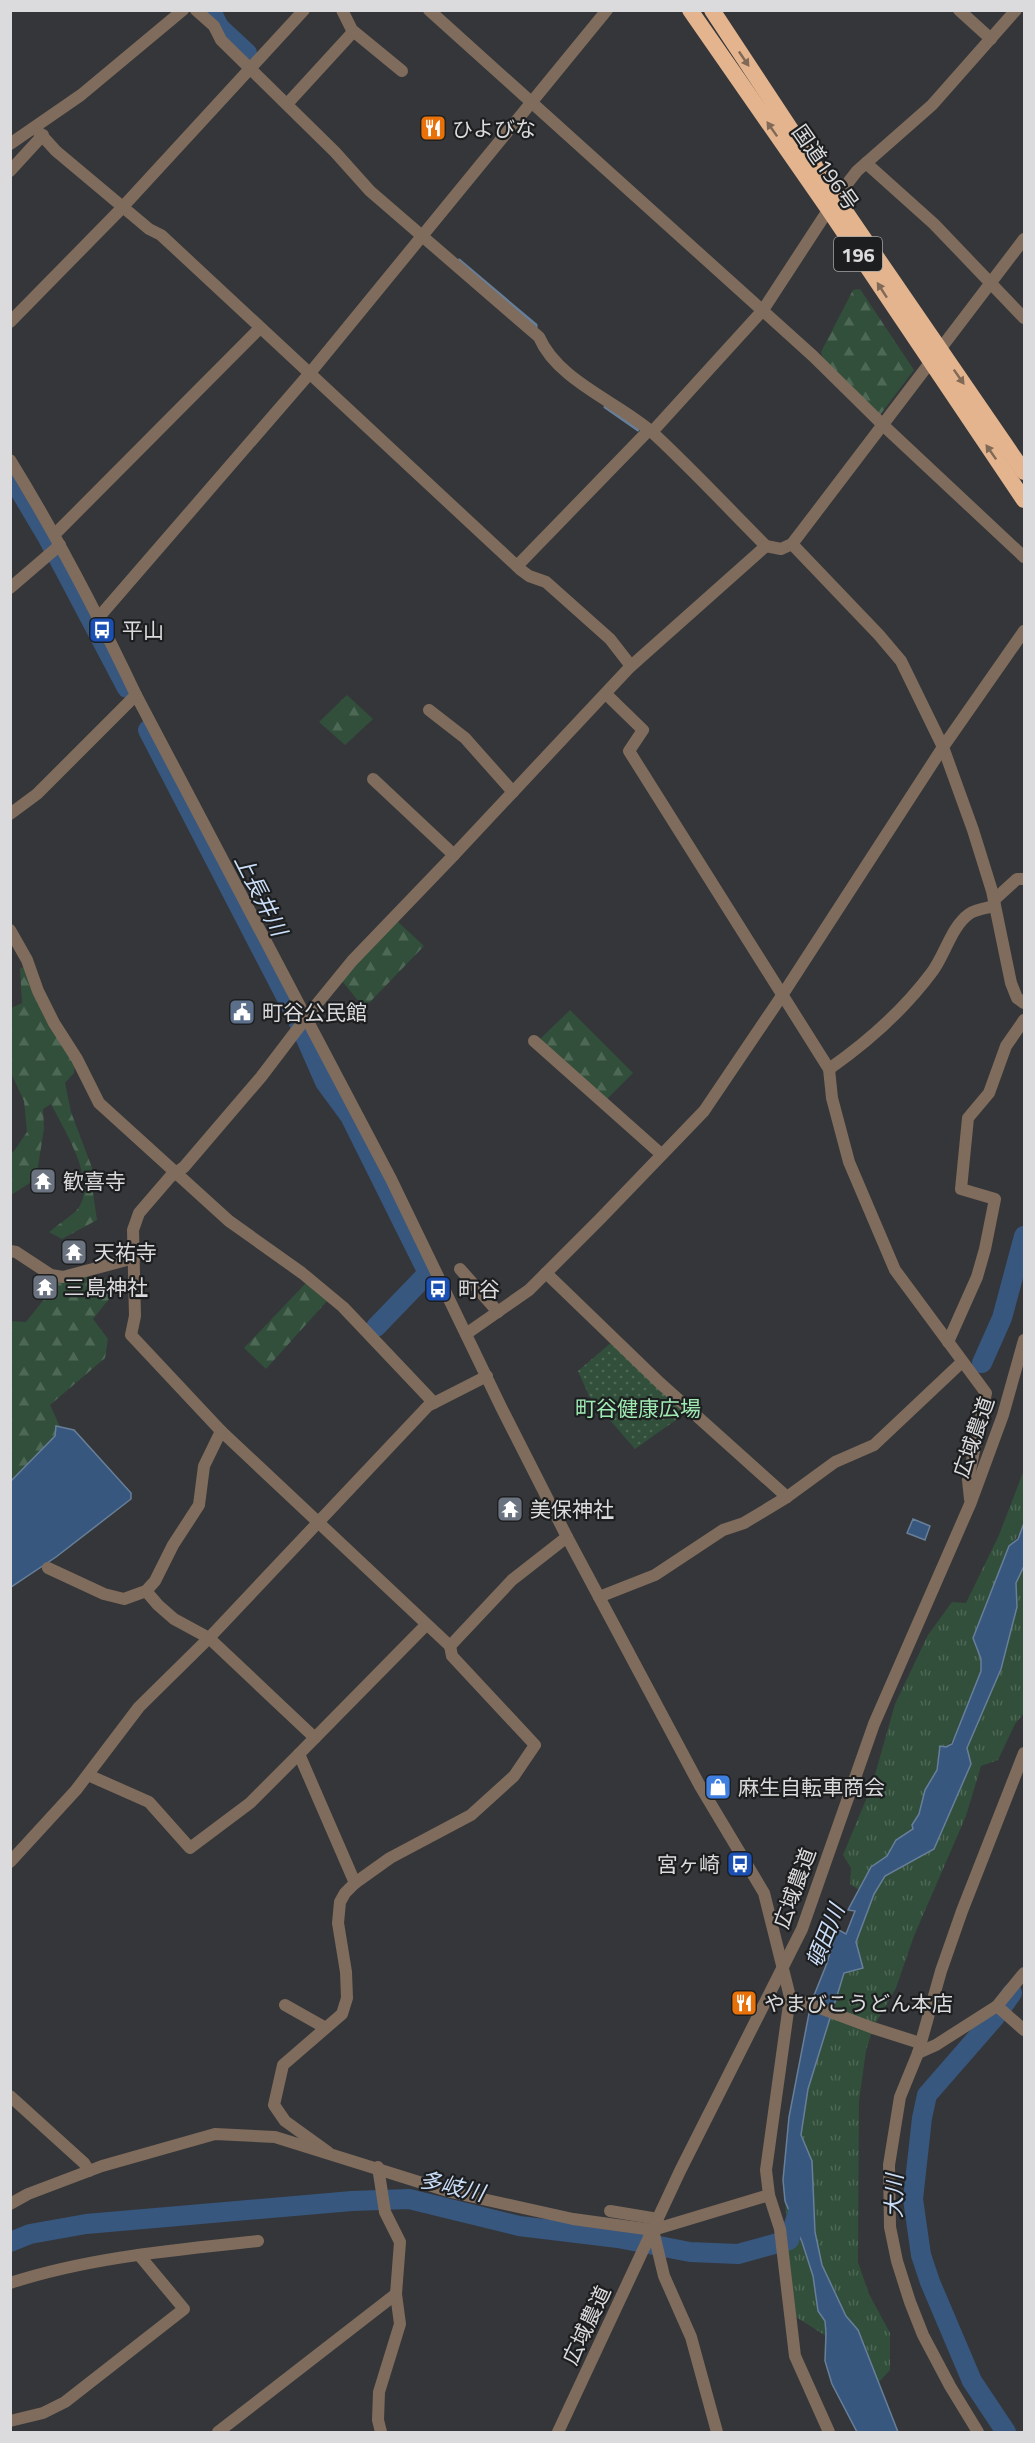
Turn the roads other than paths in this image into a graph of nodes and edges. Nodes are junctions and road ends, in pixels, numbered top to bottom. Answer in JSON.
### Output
{"nodes":[{"id":1,"x":183,"y":10,"type":"edge"},
{"id":2,"x":196,"y":10,"type":"edge"},
{"id":3,"x":304,"y":10,"type":"edge"},
{"id":4,"x":342,"y":10,"type":"edge"},
{"id":5,"x":429,"y":10,"type":"edge"},
{"id":6,"x":607,"y":10,"type":"edge"},
{"id":7,"x":690,"y":10,"type":"edge"},
{"id":8,"x":712,"y":10,"type":"edge"},
{"id":9,"x":959,"y":10,"type":"edge"},
{"id":10,"x":1016,"y":10,"type":"edge"},
{"id":11,"x":353,"y":32,"type":"junction"},
{"id":12,"x":991,"y":39,"type":"junction"},
{"id":13,"x":251,"y":68,"type":"junction"},
{"id":14,"x":402,"y":71,"type":"dead end"},
{"id":15,"x":532,"y":101,"type":"junction"},
{"id":16,"x":287,"y":104,"type":"junction"},
{"id":17,"x":39,"y":131,"type":"junction"},
{"id":18,"x":10,"y":144,"type":"edge"},
{"id":19,"x":866,"y":164,"type":"junction"},
{"id":20,"x":10,"y":171,"type":"edge"},
{"id":21,"x":832,"y":204,"type":"junction"},
{"id":22,"x":122,"y":208,"type":"junction"},
{"id":23,"x":422,"y":236,"type":"junction"},
{"id":24,"x":1024,"y":239,"type":"edge"},
{"id":25,"x":991,"y":285,"type":"junction"},
{"id":26,"x":763,"y":310,"type":"junction"},
{"id":27,"x":1024,"y":318,"type":"edge"},
{"id":28,"x":10,"y":322,"type":"edge"},
{"id":29,"x":260,"y":328,"type":"junction"},
{"id":30,"x":935,"y":357,"type":"junction"},
{"id":31,"x":310,"y":373,"type":"junction"},
{"id":32,"x":884,"y":426,"type":"junction"},
{"id":33,"x":650,"y":431,"type":"junction"},
{"id":34,"x":10,"y":460,"type":"edge"},
{"id":35,"x":1024,"y":472,"type":"edge"},
{"id":36,"x":1024,"y":500,"type":"edge"},
{"id":37,"x":58,"y":540,"type":"junction"},
{"id":38,"x":792,"y":544,"type":"junction"},
{"id":39,"x":766,"y":546,"type":"junction"},
{"id":40,"x":1024,"y":557,"type":"edge"},
{"id":41,"x":517,"y":566,"type":"junction"},
{"id":42,"x":10,"y":588,"type":"edge"},
{"id":43,"x":99,"y":617,"type":"junction"},
{"id":44,"x":1024,"y":631,"type":"edge"},
{"id":45,"x":631,"y":666,"type":"junction"},
{"id":46,"x":606,"y":693,"type":"junction"},
{"id":47,"x":136,"y":695,"type":"junction"},
{"id":48,"x":429,"y":710,"type":"dead end"},
{"id":49,"x":943,"y":747,"type":"junction"},
{"id":50,"x":373,"y":779,"type":"dead end"},
{"id":51,"x":513,"y":792,"type":"junction"},
{"id":52,"x":10,"y":814,"type":"edge"},
{"id":53,"x":454,"y":855,"type":"junction"},
{"id":54,"x":1024,"y":879,"type":"edge"},
{"id":55,"x":995,"y":903,"type":"junction"},
{"id":56,"x":10,"y":930,"type":"edge"},
{"id":57,"x":783,"y":994,"type":"junction"},
{"id":58,"x":1024,"y":1003,"type":"edge"},
{"id":59,"x":306,"y":1019,"type":"junction"},
{"id":60,"x":1024,"y":1020,"type":"edge"},
{"id":61,"x":534,"y":1041,"type":"dead end"},
{"id":62,"x":829,"y":1069,"type":"junction"},
{"id":63,"x":661,"y":1154,"type":"junction"},
{"id":64,"x":177,"y":1172,"type":"junction"},
{"id":65,"x":10,"y":1251,"type":"edge"},
{"id":66,"x":134,"y":1258,"type":"junction"},
{"id":67,"x":460,"y":1269,"type":"dead end"},
{"id":68,"x":546,"y":1273,"type":"junction"},
{"id":69,"x":498,"y":1312,"type":"junction"},
{"id":70,"x":466,"y":1334,"type":"junction"},
{"id":71,"x":1024,"y":1340,"type":"edge"},
{"id":72,"x":948,"y":1342,"type":"junction"},
{"id":73,"x":962,"y":1362,"type":"junction"},
{"id":74,"x":487,"y":1376,"type":"junction"},
{"id":75,"x":434,"y":1403,"type":"junction"},
{"id":76,"x":221,"y":1431,"type":"junction"},
{"id":77,"x":787,"y":1497,"type":"junction"},
{"id":78,"x":971,"y":1502,"type":"junction"},
{"id":79,"x":319,"y":1521,"type":"junction"},
{"id":80,"x":567,"y":1537,"type":"junction"},
{"id":81,"x":48,"y":1568,"type":"dead end"},
{"id":82,"x":146,"y":1591,"type":"junction"},
{"id":83,"x":599,"y":1597,"type":"junction"},
{"id":84,"x":426,"y":1625,"type":"junction"},
{"id":85,"x":209,"y":1638,"type":"junction"},
{"id":86,"x":450,"y":1646,"type":"junction"},
{"id":87,"x":315,"y":1738,"type":"junction"},
{"id":88,"x":1024,"y":1753,"type":"edge"},
{"id":89,"x":299,"y":1754,"type":"junction"},
{"id":90,"x":88,"y":1775,"type":"junction"},
{"id":91,"x":10,"y":1862,"type":"edge"},
{"id":92,"x":355,"y":1883,"type":"junction"},
{"id":93,"x":783,"y":1968,"type":"junction"},
{"id":94,"x":1024,"y":1973,"type":"edge"},
{"id":95,"x":790,"y":1996,"type":"junction"},
{"id":96,"x":285,"y":2005,"type":"dead end"},
{"id":97,"x":997,"y":2006,"type":"junction"},
{"id":98,"x":324,"y":2027,"type":"junction"},
{"id":99,"x":1024,"y":2030,"type":"edge"},
{"id":100,"x":919,"y":2048,"type":"junction"},
{"id":101,"x":10,"y":2096,"type":"edge"},
{"id":102,"x":328,"y":2152,"type":"junction"},
{"id":103,"x":378,"y":2167,"type":"junction"},
{"id":104,"x":89,"y":2171,"type":"junction"},
{"id":105,"x":769,"y":2195,"type":"junction"},
{"id":106,"x":10,"y":2204,"type":"edge"},
{"id":107,"x":610,"y":2211,"type":"dead end"},
{"id":108,"x":656,"y":2225,"type":"junction"},
{"id":109,"x":258,"y":2241,"type":"dead end"},
{"id":110,"x":139,"y":2255,"type":"junction"},
{"id":111,"x":10,"y":2283,"type":"edge"},
{"id":112,"x":396,"y":2294,"type":"junction"},
{"id":113,"x":10,"y":2421,"type":"edge"},
{"id":114,"x":218,"y":2433,"type":"edge"},
{"id":115,"x":381,"y":2433,"type":"edge"},
{"id":116,"x":558,"y":2433,"type":"edge"},
{"id":117,"x":717,"y":2433,"type":"edge"},
{"id":118,"x":829,"y":2433,"type":"edge"},
{"id":119,"x":978,"y":2433,"type":"edge"}],
"edges":[{"from":1,"to":17,"type":"street"},
{"from":2,"to":13,"type":"street"},
{"from":3,"to":13,"type":"street"},
{"from":4,"to":11,"type":"street"},
{"from":5,"to":15,"type":"street"},
{"from":6,"to":15,"type":"street"},
{"from":21,"to":7,"type":"highway","name":"国道196号","number":"196","one_way":true},
{"from":8,"to":21,"type":"highway","name":"国道196号","number":"196","one_way":true},
{"from":9,"to":12,"type":"street"},
{"from":10,"to":12,"type":"street"},
{"from":11,"to":14,"type":"street"},
{"from":11,"to":16,"type":"street"},
{"from":12,"to":19,"type":"street"},
{"from":13,"to":16,"type":"street"},
{"from":13,"to":22,"type":"street"},
{"from":15,"to":23,"type":"street"},
{"from":15,"to":26,"type":"street"},
{"from":16,"to":23,"type":"street"},
{"from":17,"to":18,"type":"street"},
{"from":17,"to":20,"type":"street"},
{"from":17,"to":22,"type":"street"},
{"from":19,"to":21,"type":"street"},
{"from":19,"to":25,"type":"street"},
{"from":21,"to":26,"type":"street"},
{"from":21,"to":30,"type":"highway","name":"国道196号","number":"196"},
{"from":22,"to":28,"type":"street"},
{"from":22,"to":29,"type":"street"},
{"from":23,"to":31,"type":"street"},
{"from":23,"to":33,"type":"street"},
{"from":24,"to":25,"type":"street"},
{"from":25,"to":27,"type":"street"},
{"from":25,"to":30,"type":"street"},
{"from":26,"to":32,"type":"street"},
{"from":26,"to":33,"type":"street"},
{"from":29,"to":31,"type":"street"},
{"from":29,"to":37,"type":"street"},
{"from":30,"to":32,"type":"street"},
{"from":30,"to":35,"type":"highway","name":"国道196号","number":"196","one_way":true},
{"from":36,"to":30,"type":"highway","name":"国道196号","number":"196","one_way":true},
{"from":31,"to":41,"type":"street"},
{"from":31,"to":43,"type":"street"},
{"from":32,"to":38,"type":"street"},
{"from":32,"to":40,"type":"street"},
{"from":33,"to":39,"type":"street"},
{"from":33,"to":41,"type":"street"},
{"from":34,"to":37,"type":"street"},
{"from":37,"to":42,"type":"street"},
{"from":37,"to":43,"type":"street"},
{"from":38,"to":39,"type":"street"},
{"from":38,"to":49,"type":"street"},
{"from":39,"to":45,"type":"street"},
{"from":41,"to":45,"type":"street"},
{"from":43,"to":47,"type":"street"},
{"from":44,"to":49,"type":"street"},
{"from":45,"to":46,"type":"street"},
{"from":46,"to":51,"type":"street"},
{"from":46,"to":57,"type":"street"},
{"from":47,"to":52,"type":"street"},
{"from":47,"to":59,"type":"street"},
{"from":48,"to":51,"type":"street"},
{"from":49,"to":55,"type":"street"},
{"from":49,"to":57,"type":"street"},
{"from":50,"to":53,"type":"street"},
{"from":51,"to":53,"type":"street"},
{"from":53,"to":59,"type":"street"},
{"from":54,"to":55,"type":"street"},
{"from":55,"to":58,"type":"street"},
{"from":55,"to":62,"type":"street"},
{"from":56,"to":64,"type":"street"},
{"from":57,"to":62,"type":"street"},
{"from":57,"to":63,"type":"street"},
{"from":59,"to":64,"type":"street"},
{"from":59,"to":70,"type":"street"},
{"from":60,"to":72,"type":"street"},
{"from":61,"to":63,"type":"street"},
{"from":62,"to":72,"type":"street"},
{"from":63,"to":68,"type":"street"},
{"from":64,"to":66,"type":"street"},
{"from":64,"to":75,"type":"street"},
{"from":65,"to":66,"type":"street"},
{"from":66,"to":76,"type":"street"},
{"from":67,"to":69,"type":"street"},
{"from":68,"to":69,"type":"street"},
{"from":68,"to":77,"type":"street"},
{"from":69,"to":70,"type":"street"},
{"from":70,"to":74,"type":"street"},
{"from":71,"to":78,"type":"street","name":"広域農道"},
{"from":72,"to":73,"type":"street"},
{"from":73,"to":77,"type":"street"},
{"from":73,"to":78,"type":"street"},
{"from":74,"to":75,"type":"street"},
{"from":74,"to":80,"type":"street"},
{"from":75,"to":79,"type":"street"},
{"from":76,"to":79,"type":"street"},
{"from":76,"to":82,"type":"street"},
{"from":77,"to":83,"type":"street"},
{"from":78,"to":93,"type":"street","name":"広域農道"},
{"from":79,"to":84,"type":"street"},
{"from":79,"to":85,"type":"street"},
{"from":80,"to":83,"type":"street"},
{"from":80,"to":86,"type":"street"},
{"from":81,"to":82,"type":"street"},
{"from":82,"to":85,"type":"street"},
{"from":83,"to":93,"type":"street"},
{"from":84,"to":86,"type":"street"},
{"from":84,"to":87,"type":"street"},
{"from":85,"to":87,"type":"street"},
{"from":85,"to":90,"type":"street"},
{"from":86,"to":92,"type":"street"},
{"from":87,"to":89,"type":"street"},
{"from":88,"to":100,"type":"street"},
{"from":89,"to":90,"type":"street"},
{"from":89,"to":92,"type":"street"},
{"from":90,"to":91,"type":"street"},
{"from":92,"to":98,"type":"street"},
{"from":93,"to":95,"type":"street"},
{"from":93,"to":108,"type":"street","name":"広域農道"},
{"from":94,"to":97,"type":"street"},
{"from":95,"to":100,"type":"street"},
{"from":95,"to":105,"type":"street"},
{"from":96,"to":98,"type":"street"},
{"from":97,"to":99,"type":"street"},
{"from":97,"to":100,"type":"street"},
{"from":98,"to":102,"type":"street"},
{"from":100,"to":119,"type":"street"},
{"from":101,"to":104,"type":"street"},
{"from":102,"to":103,"type":"street"},
{"from":102,"to":104,"type":"street"},
{"from":103,"to":108,"type":"street"},
{"from":103,"to":112,"type":"street"},
{"from":104,"to":106,"type":"street"},
{"from":105,"to":108,"type":"street"},
{"from":105,"to":118,"type":"street"},
{"from":107,"to":108,"type":"street"},
{"from":108,"to":116,"type":"street","name":"広域農道"},
{"from":108,"to":117,"type":"street"},
{"from":109,"to":110,"type":"street"},
{"from":110,"to":111,"type":"street"},
{"from":110,"to":113,"type":"street"},
{"from":112,"to":114,"type":"street"},
{"from":112,"to":115,"type":"street"}]}
